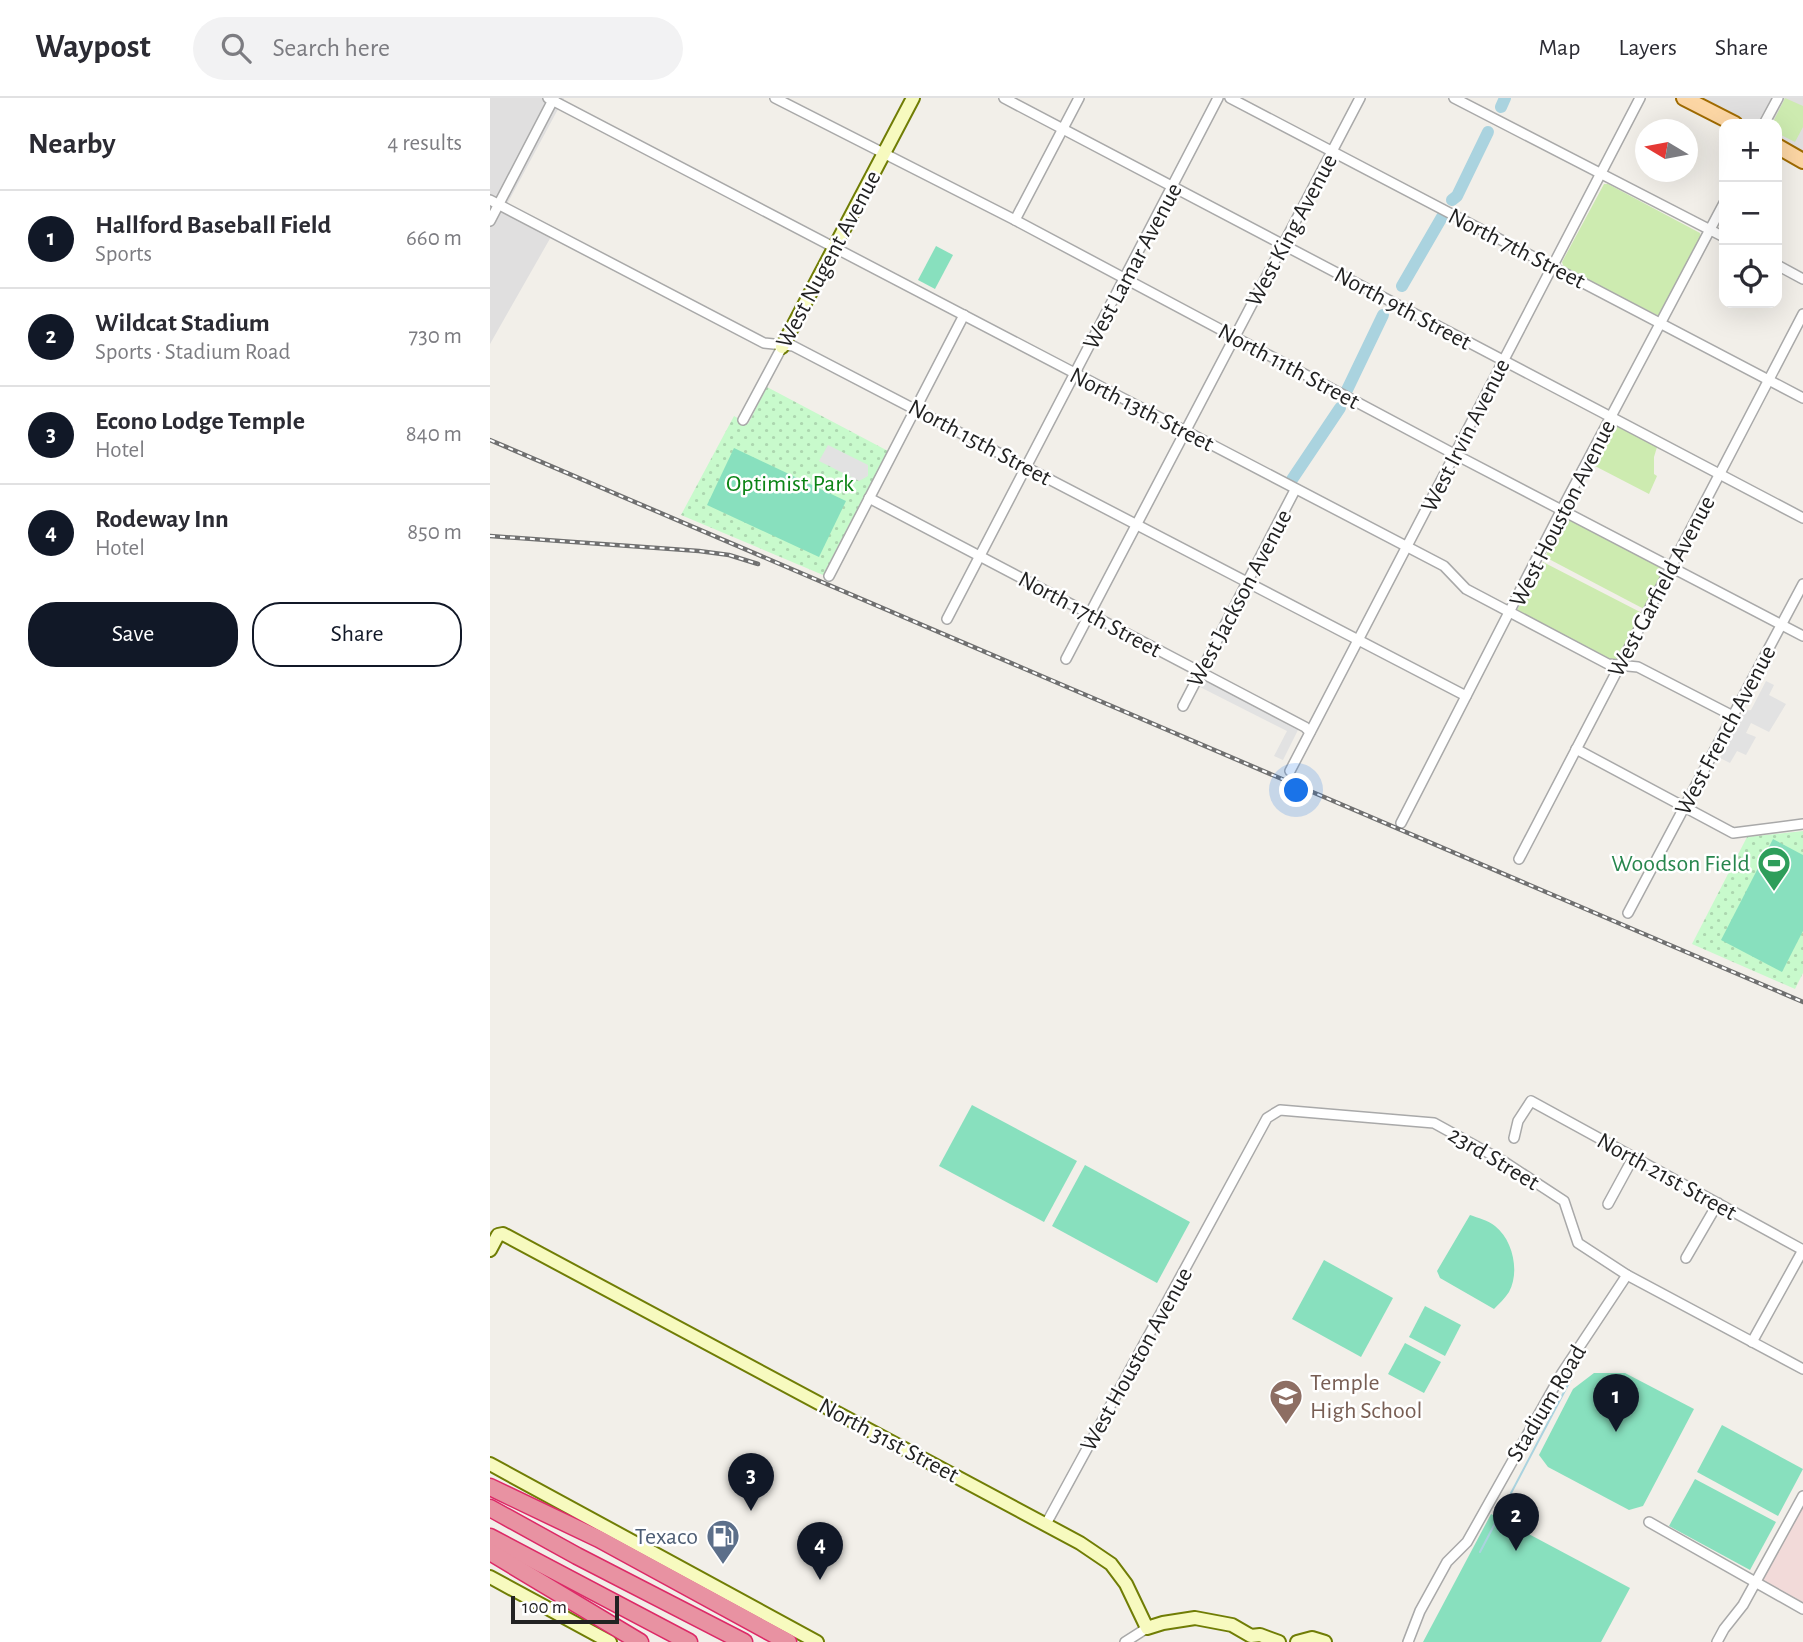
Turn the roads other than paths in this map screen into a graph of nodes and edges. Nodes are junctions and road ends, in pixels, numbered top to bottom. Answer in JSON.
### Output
{"nodes":[{"id":1,"x":776,"y":98,"type":"edge"},
{"id":2,"x":913,"y":98,"type":"edge"},
{"id":3,"x":1004,"y":98,"type":"edge"},
{"id":4,"x":1079,"y":98,"type":"edge"},
{"id":5,"x":1218,"y":98,"type":"edge"},
{"id":6,"x":1230,"y":98,"type":"edge"},
{"id":7,"x":1360,"y":98,"type":"edge"},
{"id":8,"x":1454,"y":98,"type":"edge"},
{"id":9,"x":1640,"y":98,"type":"edge"},
{"id":10,"x":1684,"y":98,"type":"edge"},
{"id":11,"x":1778,"y":98,"type":"edge"},
{"id":12,"x":551,"y":99,"type":"edge"},
{"id":13,"x":1725,"y":119,"type":"edge"},
{"id":14,"x":1767,"y":119,"type":"edge"},
{"id":15,"x":1063,"y":129,"type":"junction"},
{"id":16,"x":1782,"y":149,"type":"edge"},
{"id":17,"x":1332,"y":152,"type":"junction"},
{"id":18,"x":884,"y":154,"type":"junction"},
{"id":19,"x":1803,"y":161,"type":"edge"},
{"id":20,"x":1601,"y":174,"type":"junction"},
{"id":21,"x":1173,"y":187,"type":"junction"},
{"id":22,"x":494,"y":203,"type":"edge"},
{"id":23,"x":1719,"y":213,"type":"edge"},
{"id":24,"x":1015,"y":220,"type":"junction"},
{"id":25,"x":490,"y":221,"type":"edge"},
{"id":26,"x":1711,"y":230,"type":"junction"},
{"id":27,"x":1719,"y":234,"type":"edge"},
{"id":28,"x":1284,"y":246,"type":"junction"},
{"id":29,"x":834,"y":248,"type":"junction"},
{"id":30,"x":1552,"y":266,"type":"junction"},
{"id":31,"x":1782,"y":268,"type":"edge"},
{"id":32,"x":1125,"y":279,"type":"junction"},
{"id":33,"x":1803,"y":279,"type":"edge"},
{"id":34,"x":1803,"y":314,"type":"edge"},
{"id":35,"x":964,"y":315,"type":"junction"},
{"id":36,"x":1661,"y":323,"type":"junction"},
{"id":37,"x":1235,"y":337,"type":"junction"},
{"id":38,"x":782,"y":346,"type":"junction"},
{"id":39,"x":1504,"y":360,"type":"junction"},
{"id":40,"x":1075,"y":374,"type":"junction"},
{"id":41,"x":1769,"y":379,"type":"junction"},
{"id":42,"x":1803,"y":398,"type":"edge"},
{"id":43,"x":915,"y":408,"type":"junction"},
{"id":44,"x":1611,"y":417,"type":"junction"},
{"id":45,"x":743,"y":420,"type":"dead end"},
{"id":46,"x":1186,"y":431,"type":"junction"},
{"id":47,"x":1456,"y":455,"type":"junction"},
{"id":48,"x":1026,"y":467,"type":"junction"},
{"id":49,"x":1720,"y":473,"type":"junction"},
{"id":50,"x":1296,"y":490,"type":"junction"},
{"id":51,"x":869,"y":498,"type":"junction"},
{"id":52,"x":1562,"y":509,"type":"junction"},
{"id":53,"x":1803,"y":517,"type":"edge"},
{"id":54,"x":1138,"y":524,"type":"junction"},
{"id":55,"x":1408,"y":547,"type":"junction"},
{"id":56,"x":980,"y":556,"type":"junction"},
{"id":57,"x":1671,"y":566,"type":"junction"},
{"id":58,"x":829,"y":576,"type":"dead end"},
{"id":59,"x":1247,"y":582,"type":"junction"},
{"id":60,"x":1803,"y":584,"type":"edge"},
{"id":61,"x":1510,"y":613,"type":"junction"},
{"id":62,"x":1091,"y":614,"type":"junction"},
{"id":63,"x":947,"y":619,"type":"dead end"},
{"id":64,"x":1781,"y":624,"type":"junction"},
{"id":65,"x":1803,"y":636,"type":"edge"},
{"id":66,"x":1359,"y":640,"type":"junction"},
{"id":67,"x":1066,"y":659,"type":"dead end"},
{"id":68,"x":1620,"y":664,"type":"junction"},
{"id":69,"x":1201,"y":671,"type":"junction"},
{"id":70,"x":1466,"y":696,"type":"junction"},
{"id":71,"x":1183,"y":706,"type":"dead end"},
{"id":72,"x":1733,"y":716,"type":"junction"},
{"id":73,"x":1310,"y":732,"type":"junction"},
{"id":74,"x":1576,"y":749,"type":"junction"},
{"id":75,"x":1290,"y":771,"type":"dead end"},
{"id":76,"x":1685,"y":807,"type":"junction"},
{"id":77,"x":1401,"y":823,"type":"dead end"},
{"id":78,"x":1803,"y":824,"type":"edge"},
{"id":79,"x":1520,"y":859,"type":"dead end"},
{"id":80,"x":1628,"y":913,"type":"dead end"},
{"id":81,"x":1514,"y":1138,"type":"dead end"},
{"id":82,"x":1633,"y":1158,"type":"junction"},
{"id":83,"x":1226,"y":1194,"type":"joint"},
{"id":84,"x":1718,"y":1203,"type":"junction"},
{"id":85,"x":1608,"y":1204,"type":"dead end"},
{"id":86,"x":490,"y":1250,"type":"edge"},
{"id":87,"x":1803,"y":1250,"type":"edge"},
{"id":88,"x":1686,"y":1258,"type":"dead end"},
{"id":89,"x":1627,"y":1275,"type":"junction"},
{"id":90,"x":1752,"y":1342,"type":"junction"},
{"id":91,"x":1803,"y":1369,"type":"edge"},
{"id":92,"x":492,"y":1466,"type":"edge"},
{"id":93,"x":490,"y":1487,"type":"edge"},
{"id":94,"x":1803,"y":1496,"type":"edge"},
{"id":95,"x":490,"y":1508,"type":"edge"},
{"id":96,"x":1649,"y":1522,"type":"dead end"},
{"id":97,"x":1046,"y":1524,"type":"junction"},
{"id":98,"x":490,"y":1537,"type":"edge"},
{"id":99,"x":490,"y":1552,"type":"edge"},
{"id":100,"x":490,"y":1577,"type":"edge"},
{"id":101,"x":1755,"y":1583,"type":"junction"},
{"id":102,"x":1803,"y":1609,"type":"edge"},
{"id":103,"x":1147,"y":1628,"type":"junction"},
{"id":104,"x":1253,"y":1639,"type":"edge"},
{"id":105,"x":610,"y":1642,"type":"edge"},
{"id":106,"x":640,"y":1642,"type":"edge"},
{"id":107,"x":689,"y":1642,"type":"edge"},
{"id":108,"x":744,"y":1642,"type":"edge"},
{"id":109,"x":788,"y":1642,"type":"edge"},
{"id":110,"x":817,"y":1642,"type":"edge"},
{"id":111,"x":1125,"y":1642,"type":"edge"},
{"id":112,"x":1279,"y":1642,"type":"edge"},
{"id":113,"x":1297,"y":1642,"type":"edge"},
{"id":114,"x":1325,"y":1642,"type":"edge"},
{"id":115,"x":1408,"y":1642,"type":"edge"},
{"id":116,"x":1717,"y":1642,"type":"edge"}],
"edges":[{"from":1,"to":18,"type":"street","name":"North 11th Street"},
{"from":2,"to":18,"type":"street","name":"West Nugent Avenue"},
{"from":3,"to":15,"type":"street","name":"North 9th Street"},
{"from":4,"to":15,"type":"street"},
{"from":5,"to":21,"type":"street","name":"West Lamar Avenue"},
{"from":6,"to":17,"type":"street","name":"North 7th Street"},
{"from":7,"to":17,"type":"street","name":"West King Avenue"},
{"from":8,"to":20,"type":"street"},
{"from":9,"to":20,"type":"street","name":"West Irvin Avenue"},
{"from":10,"to":13,"type":"main road"},
{"from":11,"to":14,"type":"street"},
{"from":12,"to":22,"type":"street"},
{"from":12,"to":29,"type":"street","name":"North 13th Street"},
{"from":15,"to":21,"type":"street","name":"North 9th Street"},
{"from":15,"to":24,"type":"street"},
{"from":16,"to":19,"type":"main road"},
{"from":17,"to":28,"type":"street","name":"West King Avenue"},
{"from":17,"to":30,"type":"street","name":"North 7th Street"},
{"from":18,"to":24,"type":"street","name":"North 11th Street"},
{"from":18,"to":29,"type":"street","name":"West Nugent Avenue"},
{"from":20,"to":26,"type":"street"},
{"from":20,"to":30,"type":"street","name":"West Irvin Avenue"},
{"from":21,"to":28,"type":"street","name":"North 9th Street"},
{"from":21,"to":32,"type":"street","name":"West Lamar Avenue"},
{"from":22,"to":25,"type":"street"},
{"from":22,"to":38,"type":"street","name":"North 15th Street"},
{"from":23,"to":26,"type":"street","name":"West Houston Avenue"},
{"from":24,"to":32,"type":"street","name":"North 11th Street"},
{"from":26,"to":27,"type":"street"},
{"from":26,"to":36,"type":"street","name":"West Houston Avenue"},
{"from":28,"to":37,"type":"street","name":"West King Avenue"},
{"from":28,"to":39,"type":"street","name":"North 9th Street"},
{"from":29,"to":35,"type":"street","name":"North 13th Street"},
{"from":29,"to":38,"type":"street","name":"West Nugent Avenue"},
{"from":30,"to":36,"type":"street","name":"North 7th Street"},
{"from":30,"to":39,"type":"street","name":"West Irvin Avenue"},
{"from":31,"to":33,"type":"street"},
{"from":32,"to":37,"type":"street","name":"North 11th Street"},
{"from":32,"to":40,"type":"street","name":"West Lamar Avenue"},
{"from":34,"to":41,"type":"street","name":"West Garfield Avenue"},
{"from":35,"to":40,"type":"street","name":"North 13th Street"},
{"from":35,"to":43,"type":"street"},
{"from":36,"to":41,"type":"street","name":"North 7th Street"},
{"from":36,"to":44,"type":"street","name":"West Houston Avenue"},
{"from":37,"to":46,"type":"street","name":"West King Avenue"},
{"from":37,"to":47,"type":"street","name":"North 11th Street"},
{"from":38,"to":43,"type":"street","name":"North 15th Street"},
{"from":38,"to":45,"type":"street","name":"West Nugent Avenue"},
{"from":39,"to":44,"type":"street","name":"North 9th Street"},
{"from":39,"to":47,"type":"street","name":"West Irvin Avenue"},
{"from":40,"to":46,"type":"street","name":"North 13th Street"},
{"from":40,"to":48,"type":"street","name":"West Lamar Avenue"},
{"from":41,"to":42,"type":"street","name":"North 7th Street"},
{"from":41,"to":49,"type":"street","name":"West Garfield Avenue"},
{"from":43,"to":48,"type":"street","name":"North 15th Street"},
{"from":43,"to":51,"type":"street"},
{"from":44,"to":49,"type":"street","name":"North 9th Street"},
{"from":44,"to":52,"type":"street","name":"West Houston Avenue"},
{"from":46,"to":50,"type":"street","name":"North 13th Street"},
{"from":46,"to":54,"type":"street","name":"West King Avenue"},
{"from":47,"to":52,"type":"street","name":"North 11th Street"},
{"from":47,"to":55,"type":"street","name":"West Irvin Avenue"},
{"from":48,"to":54,"type":"street","name":"North 15th Street"},
{"from":48,"to":56,"type":"street","name":"West Lamar Avenue"},
{"from":49,"to":53,"type":"street","name":"North 9th Street"},
{"from":49,"to":57,"type":"street","name":"West Garfield Avenue"},
{"from":50,"to":55,"type":"street","name":"North 13th Street"},
{"from":50,"to":59,"type":"street","name":"West Jackson Avenue"},
{"from":51,"to":56,"type":"street","name":"North 17th Street"},
{"from":51,"to":58,"type":"street"},
{"from":52,"to":57,"type":"street","name":"North 11th Street"},
{"from":52,"to":61,"type":"street","name":"West Houston Avenue"},
{"from":54,"to":59,"type":"street","name":"North 15th Street"},
{"from":54,"to":62,"type":"street","name":"West King Avenue"},
{"from":55,"to":61,"type":"street","name":"North 13th Street"},
{"from":55,"to":66,"type":"street","name":"West Irvin Avenue"},
{"from":56,"to":62,"type":"street","name":"North 17th Street"},
{"from":56,"to":63,"type":"street","name":"West Lamar Avenue"},
{"from":57,"to":64,"type":"street","name":"North 11th Street"},
{"from":57,"to":68,"type":"street","name":"West Garfield Avenue"},
{"from":59,"to":66,"type":"street","name":"North 15th Street"},
{"from":59,"to":69,"type":"street","name":"West Jackson Avenue"},
{"from":60,"to":64,"type":"street","name":"West French Avenue"},
{"from":61,"to":68,"type":"street","name":"North 13th Street"},
{"from":61,"to":70,"type":"street","name":"West Houston Avenue"},
{"from":62,"to":67,"type":"street","name":"West King Avenue"},
{"from":62,"to":69,"type":"street","name":"North 17th Street"},
{"from":64,"to":65,"type":"street","name":"North 11th Street"},
{"from":64,"to":72,"type":"street","name":"West French Avenue"},
{"from":66,"to":70,"type":"street","name":"North 15th Street"},
{"from":66,"to":73,"type":"street","name":"West Irvin Avenue"},
{"from":68,"to":72,"type":"street","name":"North 13th Street"},
{"from":68,"to":74,"type":"street","name":"West Garfield Avenue"},
{"from":69,"to":71,"type":"street","name":"West Jackson Avenue"},
{"from":69,"to":73,"type":"street","name":"North 17th Street"},
{"from":70,"to":77,"type":"street","name":"West Houston Avenue"},
{"from":72,"to":76,"type":"street","name":"West French Avenue"},
{"from":73,"to":75,"type":"street","name":"West Irvin Avenue"},
{"from":74,"to":76,"type":"street"},
{"from":74,"to":79,"type":"street","name":"West Garfield Avenue"},
{"from":76,"to":78,"type":"street"},
{"from":76,"to":80,"type":"street","name":"West French Avenue"},
{"from":81,"to":82,"type":"street","name":"North 21st Street"},
{"from":82,"to":84,"type":"street","name":"North 21st Street"},
{"from":82,"to":85,"type":"street"},
{"from":83,"to":89,"type":"street","name":"23rd Street"},
{"from":83,"to":97,"type":"street","name":"West Houston Avenue"},
{"from":84,"to":87,"type":"street","name":"North 21st Street"},
{"from":84,"to":88,"type":"street"},
{"from":86,"to":97,"type":"street","name":"North 31st Street"},
{"from":87,"to":90,"type":"street"},
{"from":89,"to":90,"type":"street","name":"23rd Street"},
{"from":89,"to":115,"type":"street","name":"Stadium Road"},
{"from":90,"to":91,"type":"street","name":"23rd Street"},
{"from":92,"to":110,"type":"street"},
{"from":93,"to":109,"type":"highway"},
{"from":94,"to":101,"type":"street"},
{"from":95,"to":108,"type":"highway"},
{"from":96,"to":101,"type":"street"},
{"from":97,"to":103,"type":"street","name":"North 31st Street"},
{"from":98,"to":107,"type":"highway"},
{"from":99,"to":106,"type":"highway"},
{"from":100,"to":105,"type":"street"},
{"from":101,"to":102,"type":"street"},
{"from":101,"to":116,"type":"street"},
{"from":103,"to":104,"type":"street"},
{"from":103,"to":111,"type":"street"},
{"from":104,"to":112,"type":"street"},
{"from":113,"to":114,"type":"street"}]}
